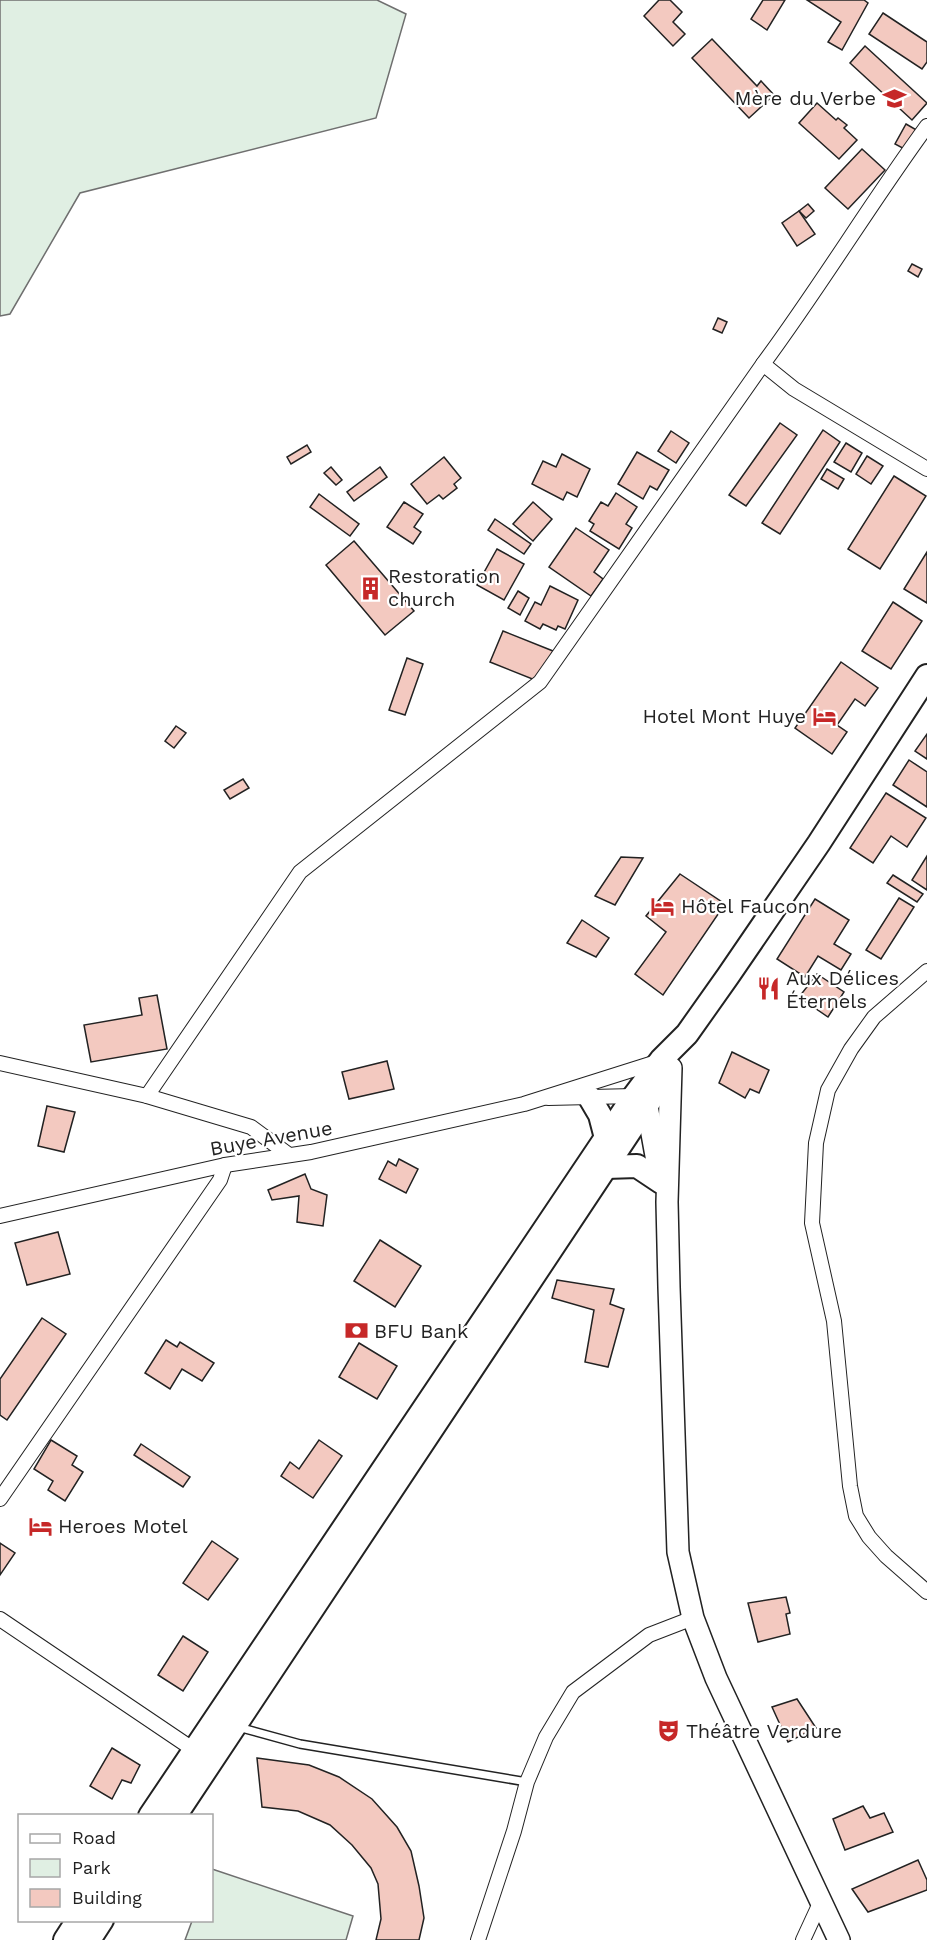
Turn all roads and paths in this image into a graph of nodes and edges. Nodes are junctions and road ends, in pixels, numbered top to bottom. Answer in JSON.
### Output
{"nodes":[{"id":1,"x":927,"y":126,"type":"edge"},
{"id":2,"x":763,"y":364,"type":"junction"},
{"id":3,"x":927,"y":469,"type":"edge"},
{"id":4,"x":927,"y":676,"type":"edge"},
{"id":5,"x":927,"y":971,"type":"edge"},
{"id":6,"x":0,"y":1063,"type":"edge"},
{"id":7,"x":666,"y":1064,"type":"junction"},
{"id":8,"x":147,"y":1096,"type":"junction"},
{"id":9,"x":548,"y":1098,"type":"junction"},
{"id":10,"x":590,"y":1098,"type":"junction"},
{"id":11,"x":640,"y":1101,"type":"junction"},
{"id":12,"x":606,"y":1138,"type":"junction"},
{"id":13,"x":289,"y":1155,"type":"junction"},
{"id":14,"x":225,"y":1165,"type":"junction"},
{"id":15,"x":606,"y":1167,"type":"junction"},
{"id":16,"x":664,"y":1192,"type":"junction"},
{"id":17,"x":0,"y":1216,"type":"edge"},
{"id":18,"x":553,"y":1231,"type":"junction"},
{"id":19,"x":0,"y":1499,"type":"edge"},
{"id":20,"x":927,"y":1592,"type":"edge"},
{"id":21,"x":693,"y":1618,"type":"junction"},
{"id":22,"x":0,"y":1619,"type":"edge"},
{"id":23,"x":227,"y":1721,"type":"junction"},
{"id":24,"x":203,"y":1756,"type":"junction"},
{"id":25,"x":527,"y":1782,"type":"junction"},
{"id":26,"x":151,"y":1814,"type":"edge"},
{"id":27,"x":175,"y":1814,"type":"edge"},
{"id":28,"x":821,"y":1900,"type":"junction"},
{"id":29,"x":77,"y":1922,"type":"edge"},
{"id":30,"x":101,"y":1922,"type":"edge"},
{"id":31,"x":65,"y":1940,"type":"edge"},
{"id":32,"x":89,"y":1940,"type":"edge"},
{"id":33,"x":478,"y":1940,"type":"edge"},
{"id":34,"x":803,"y":1940,"type":"edge"},
{"id":35,"x":839,"y":1940,"type":"edge"}],
"edges":[{"from":1,"to":2,"type":"street"},
{"from":2,"to":3,"type":"street"},
{"from":2,"to":8,"type":"street"},
{"from":4,"to":7,"type":"highway"},
{"from":5,"to":20,"type":"street"},
{"from":6,"to":8,"type":"street"},
{"from":7,"to":9,"type":"street","name":"Buye Avenue"},
{"from":7,"to":11,"type":"highway"},
{"from":7,"to":16,"type":"main road"},
{"from":8,"to":13,"type":"street"},
{"from":9,"to":10,"type":"street","name":"Buye Avenue"},
{"from":9,"to":13,"type":"street","name":"Buye Avenue"},
{"from":10,"to":11,"type":"street","name":"Buye Avenue"},
{"from":10,"to":12,"type":"highway"},
{"from":11,"to":12,"type":"highway"},
{"from":11,"to":15,"type":"highway"},
{"from":11,"to":16,"type":"main road"},
{"from":12,"to":18,"type":"highway"},
{"from":13,"to":14,"type":"street","name":"Buye Avenue"},
{"from":14,"to":17,"type":"street","name":"Buye Avenue"},
{"from":14,"to":19,"type":"street"},
{"from":15,"to":16,"type":"highway"},
{"from":15,"to":18,"type":"highway"},
{"from":16,"to":21,"type":"main road"},
{"from":18,"to":23,"type":"highway"},
{"from":21,"to":25,"type":"street"},
{"from":21,"to":28,"type":"main road"},
{"from":22,"to":24,"type":"street"},
{"from":23,"to":24,"type":"highway"},
{"from":23,"to":25,"type":"lane"},
{"from":24,"to":26,"type":"highway"},
{"from":24,"to":27,"type":"highway"},
{"from":25,"to":33,"type":"street"},
{"from":28,"to":34,"type":"street"},
{"from":28,"to":35,"type":"main road"},
{"from":29,"to":31,"type":"highway"},
{"from":30,"to":32,"type":"highway"}]}
